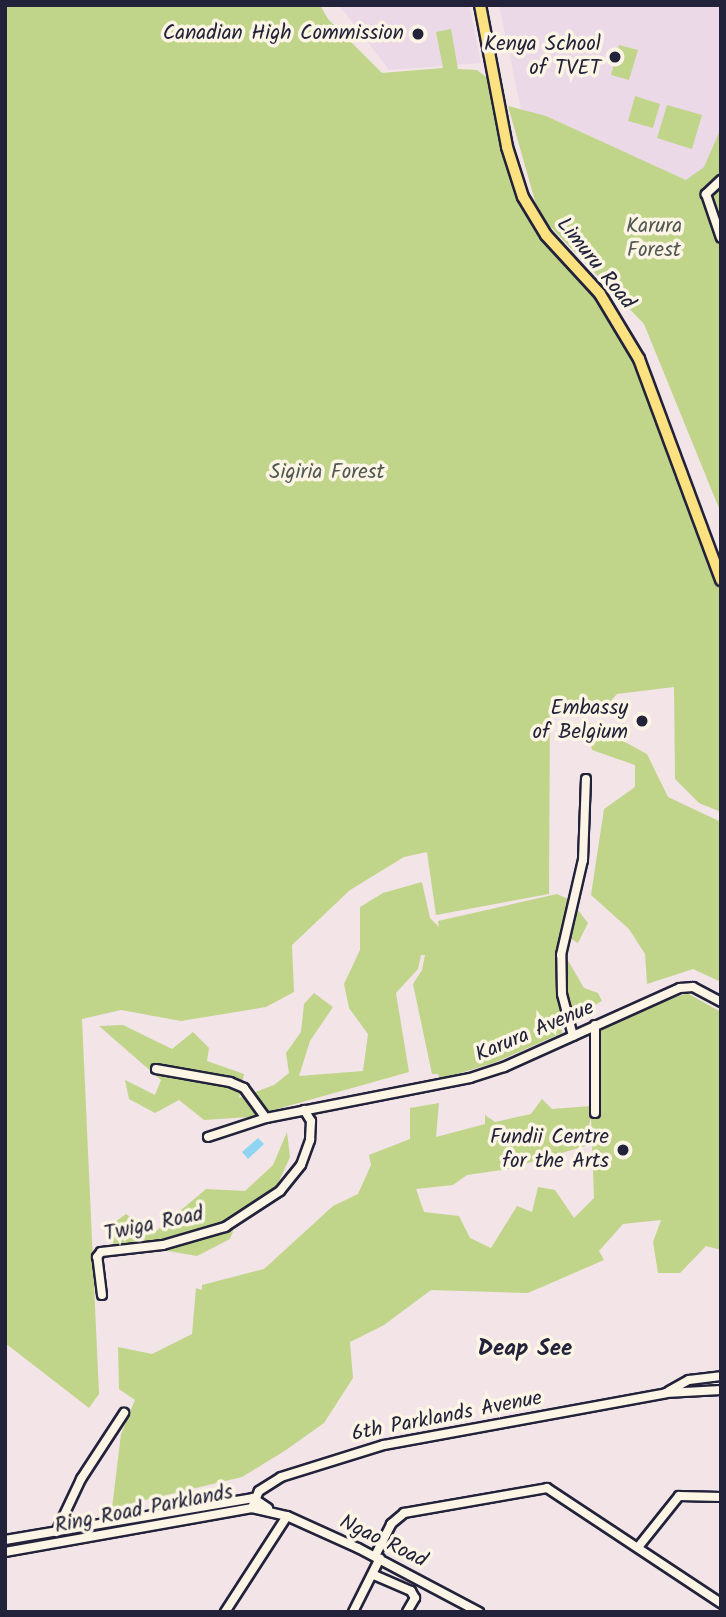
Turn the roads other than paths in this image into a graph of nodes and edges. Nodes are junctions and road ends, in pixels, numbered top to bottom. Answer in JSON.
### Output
{"nodes":[{"id":1,"x":482,"y":5,"type":"edge"},
{"id":2,"x":721,"y":180,"type":"edge"},
{"id":3,"x":721,"y":238,"type":"edge"},
{"id":4,"x":721,"y":580,"type":"edge"},
{"id":5,"x":586,"y":779,"type":"dead end"},
{"id":6,"x":721,"y":1002,"type":"edge"},
{"id":7,"x":595,"y":1025,"type":"junction"},
{"id":8,"x":573,"y":1036,"type":"junction"},
{"id":9,"x":156,"y":1069,"type":"dead end"},
{"id":10,"x":304,"y":1110,"type":"junction"},
{"id":11,"x":595,"y":1113,"type":"dead end"},
{"id":12,"x":269,"y":1118,"type":"junction"},
{"id":13,"x":208,"y":1137,"type":"dead end"},
{"id":14,"x":102,"y":1294,"type":"dead end"},
{"id":15,"x":721,"y":1376,"type":"edge"},
{"id":16,"x":721,"y":1390,"type":"edge"},
{"id":17,"x":666,"y":1393,"type":"junction"},
{"id":18,"x":124,"y":1413,"type":"dead end"},
{"id":19,"x":721,"y":1497,"type":"edge"},
{"id":20,"x":252,"y":1503,"type":"junction"},
{"id":21,"x":270,"y":1510,"type":"joint"},
{"id":22,"x":287,"y":1516,"type":"junction"},
{"id":23,"x":55,"y":1532,"type":"junction"},
{"id":24,"x":5,"y":1540,"type":"edge"},
{"id":25,"x":639,"y":1546,"type":"junction"},
{"id":26,"x":5,"y":1552,"type":"edge"},
{"id":27,"x":377,"y":1557,"type":"junction"},
{"id":28,"x":374,"y":1574,"type":"junction"},
{"id":29,"x":721,"y":1603,"type":"edge"},
{"id":30,"x":354,"y":1611,"type":"edge"},
{"id":31,"x":225,"y":1612,"type":"edge"},
{"id":32,"x":407,"y":1612,"type":"edge"},
{"id":33,"x":479,"y":1612,"type":"edge"}],
"edges":[{"from":1,"to":4,"type":"main road","name":"Limuru Road"},
{"from":2,"to":3,"type":"street"},
{"from":5,"to":8,"type":"street"},
{"from":6,"to":7,"type":"street","name":"Karura Avenue"},
{"from":7,"to":8,"type":"street","name":"Karura Avenue"},
{"from":7,"to":11,"type":"street"},
{"from":8,"to":10,"type":"street","name":"Karura Avenue"},
{"from":9,"to":12,"type":"street"},
{"from":10,"to":12,"type":"street","name":"Karura Avenue"},
{"from":10,"to":14,"type":"street","name":"Twiga Road"},
{"from":12,"to":13,"type":"street","name":"Karura Avenue"},
{"from":15,"to":17,"type":"street","name":"6th Parklands Avenue"},
{"from":16,"to":17,"type":"street","name":"6th Parklands Avenue"},
{"from":17,"to":20,"type":"street","name":"6th Parklands Avenue"},
{"from":18,"to":23,"type":"street"},
{"from":19,"to":25,"type":"street"},
{"from":20,"to":21,"type":"street","name":"Ring Road Parklands"},
{"from":20,"to":23,"type":"street","name":"Ring Road Parklands"},
{"from":20,"to":26,"type":"street","name":"Ring Road Parklands"},
{"from":21,"to":22,"type":"street","name":"Ngao Road"},
{"from":22,"to":27,"type":"street","name":"Ngao Road"},
{"from":22,"to":31,"type":"street"},
{"from":23,"to":24,"type":"street","name":"Ring Road Parklands"},
{"from":25,"to":27,"type":"street"},
{"from":25,"to":29,"type":"street"},
{"from":27,"to":28,"type":"street"},
{"from":27,"to":33,"type":"street","name":"Ngao Road"},
{"from":28,"to":30,"type":"street"},
{"from":28,"to":32,"type":"street"}]}
